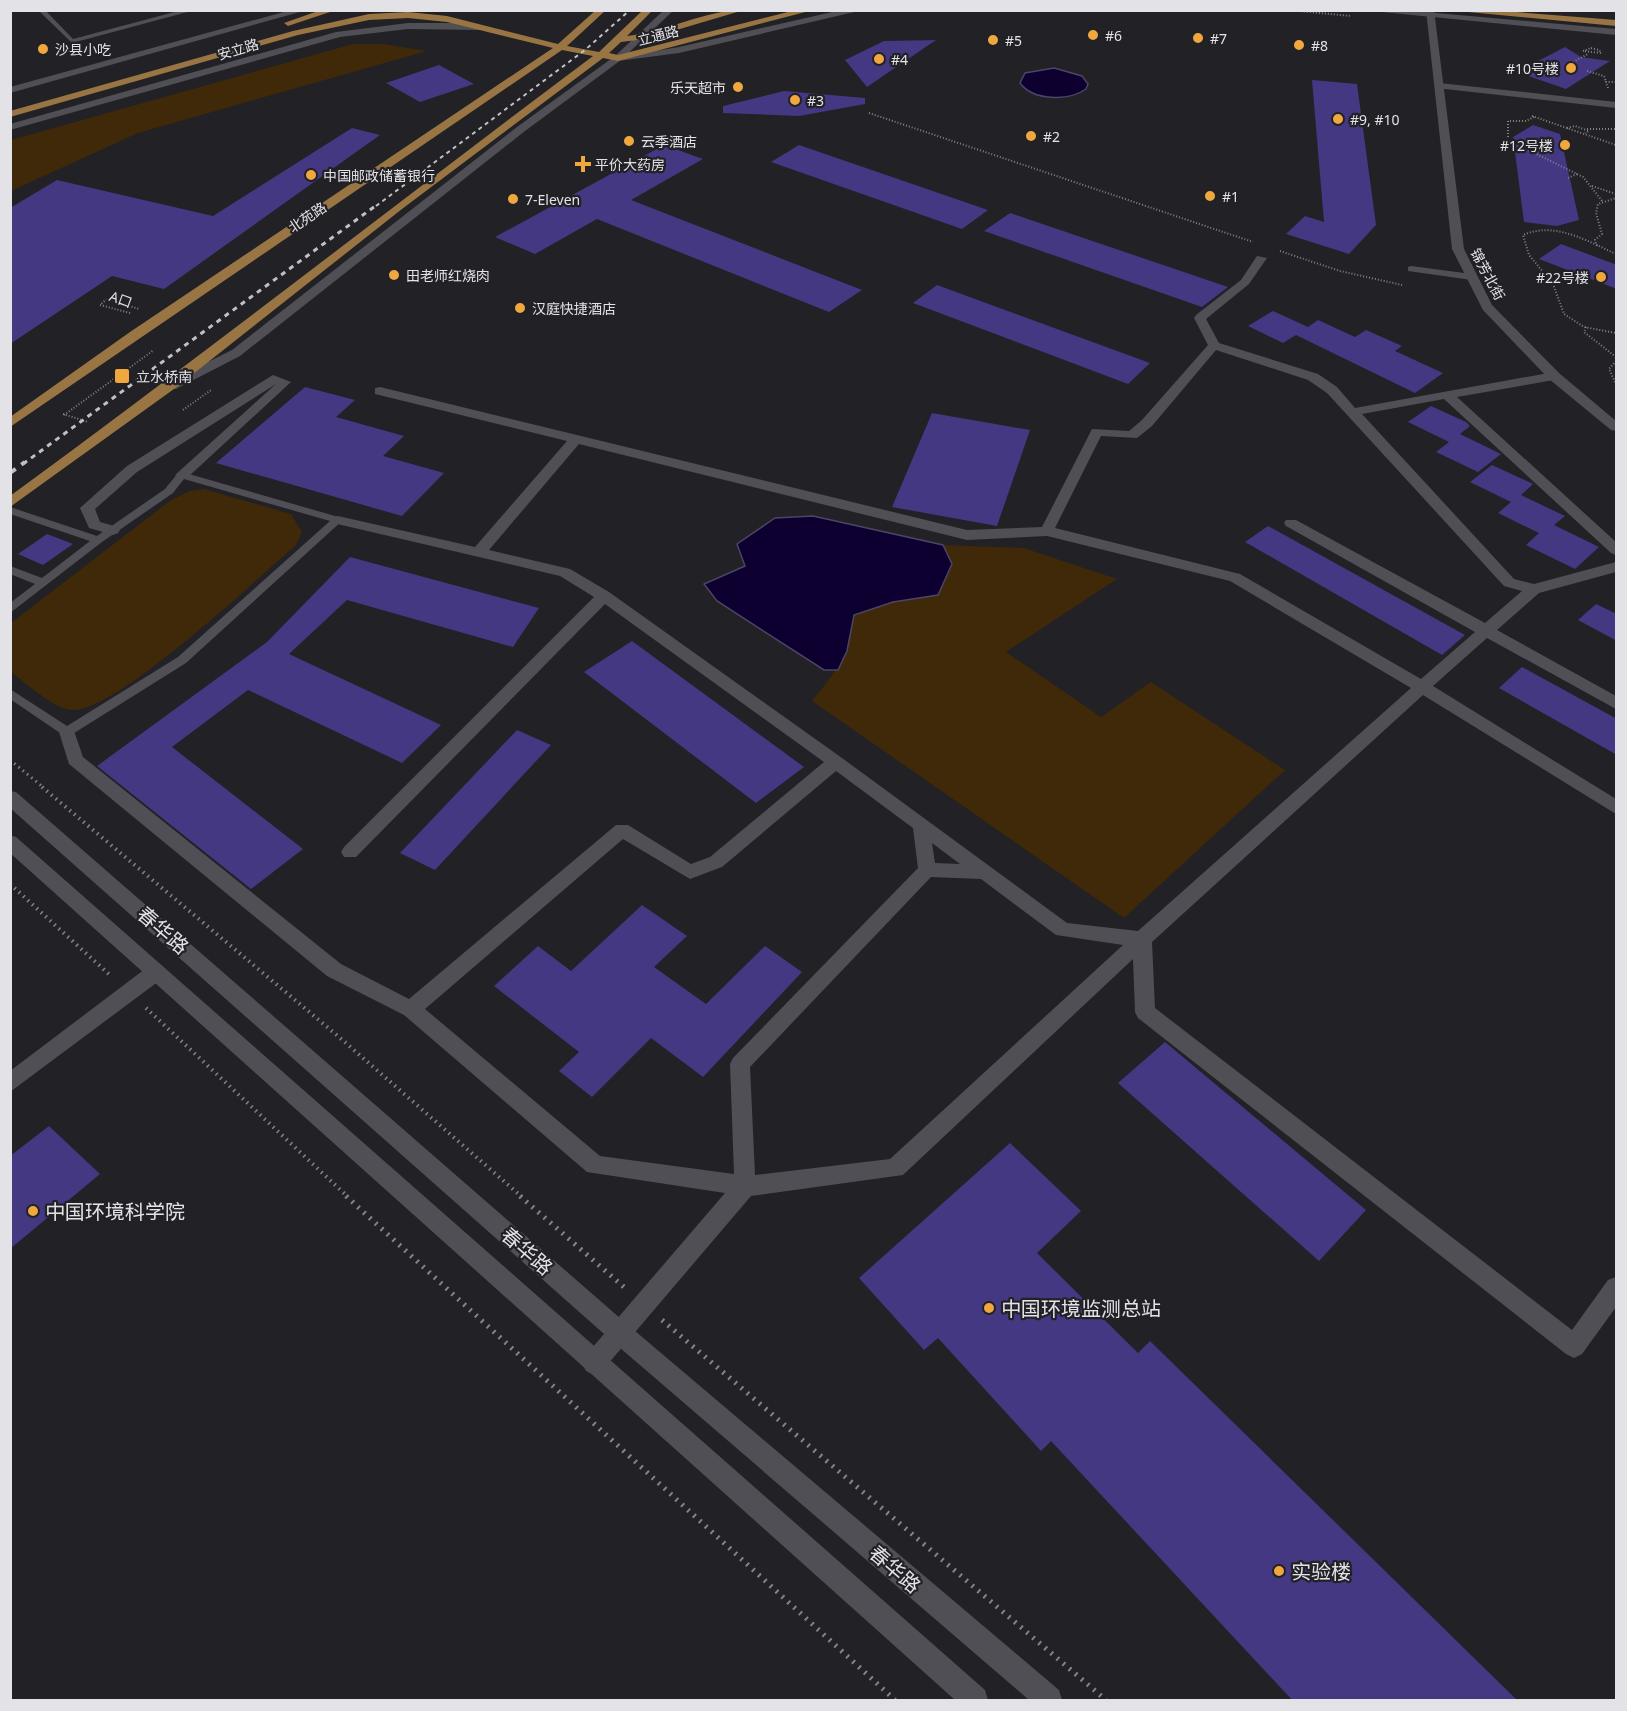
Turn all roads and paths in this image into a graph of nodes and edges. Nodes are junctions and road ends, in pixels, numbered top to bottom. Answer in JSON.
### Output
{"nodes":[{"id":1,"x":41,"y":10,"type":"edge"},
{"id":2,"x":192,"y":10,"type":"edge"},
{"id":3,"x":303,"y":10,"type":"edge"},
{"id":4,"x":332,"y":10,"type":"edge"},
{"id":5,"x":366,"y":10,"type":"edge"},
{"id":6,"x":602,"y":10,"type":"edge"},
{"id":7,"x":649,"y":10,"type":"edge"},
{"id":8,"x":670,"y":10,"type":"edge"},
{"id":9,"x":740,"y":10,"type":"edge"},
{"id":10,"x":809,"y":10,"type":"edge"},
{"id":11,"x":859,"y":10,"type":"edge"},
{"id":12,"x":1289,"y":10,"type":"edge"},
{"id":13,"x":1366,"y":10,"type":"edge"},
{"id":14,"x":1451,"y":10,"type":"edge"},
{"id":15,"x":1430,"y":14,"type":"edge"},
{"id":16,"x":1352,"y":16,"type":"dead end"},
{"id":17,"x":1617,"y":24,"type":"edge"},
{"id":18,"x":478,"y":27,"type":"junction"},
{"id":19,"x":1617,"y":32,"type":"edge"},
{"id":20,"x":296,"y":33,"type":"junction"},
{"id":21,"x":643,"y":37,"type":"junction"},
{"id":22,"x":560,"y":47,"type":"junction"},
{"id":23,"x":1589,"y":54,"type":"junction"},
{"id":24,"x":618,"y":58,"type":"junction"},
{"id":25,"x":1573,"y":62,"type":"dead end"},
{"id":26,"x":1587,"y":71,"type":"dead end"},
{"id":27,"x":1606,"y":82,"type":"dead end"},
{"id":28,"x":1439,"y":86,"type":"junction"},
{"id":29,"x":10,"y":90,"type":"edge"},
{"id":30,"x":1527,"y":96,"type":"junction"},
{"id":31,"x":10,"y":103,"type":"edge"},
{"id":32,"x":1617,"y":105,"type":"edge"},
{"id":33,"x":869,"y":113,"type":"dead end"},
{"id":34,"x":10,"y":114,"type":"edge"},
{"id":35,"x":1534,"y":117,"type":"junction"},
{"id":36,"x":10,"y":127,"type":"edge"},
{"id":37,"x":1568,"y":128,"type":"junction"},
{"id":38,"x":1587,"y":129,"type":"junction"},
{"id":39,"x":1617,"y":129,"type":"edge"},
{"id":40,"x":1582,"y":133,"type":"junction"},
{"id":41,"x":1617,"y":145,"type":"edge"},
{"id":42,"x":1577,"y":174,"type":"junction"},
{"id":43,"x":1568,"y":178,"type":"dead end"},
{"id":44,"x":1591,"y":186,"type":"junction"},
{"id":45,"x":1617,"y":194,"type":"edge"},
{"id":46,"x":1617,"y":198,"type":"edge"},
{"id":47,"x":1603,"y":202,"type":"junction"},
{"id":48,"x":1262,"y":245,"type":"dead end"},
{"id":49,"x":1597,"y":246,"type":"junction"},
{"id":50,"x":1273,"y":248,"type":"dead end"},
{"id":51,"x":1617,"y":254,"type":"edge"},
{"id":52,"x":1261,"y":258,"type":"dead end"},
{"id":53,"x":1411,"y":269,"type":"dead end"},
{"id":54,"x":1472,"y":277,"type":"junction"},
{"id":55,"x":1403,"y":285,"type":"dead end"},
{"id":56,"x":137,"y":308,"type":"dead end"},
{"id":57,"x":134,"y":315,"type":"dead end"},
{"id":58,"x":1586,"y":327,"type":"junction"},
{"id":59,"x":1617,"y":333,"type":"edge"},
{"id":60,"x":1214,"y":345,"type":"junction"},
{"id":61,"x":156,"y":349,"type":"dead end"},
{"id":62,"x":1617,"y":359,"type":"edge"},
{"id":63,"x":1554,"y":376,"type":"junction"},
{"id":64,"x":1616,"y":383,"type":"edge"},
{"id":65,"x":169,"y":387,"type":"junction"},
{"id":66,"x":380,"y":391,"type":"dead end"},
{"id":67,"x":1447,"y":395,"type":"junction"},
{"id":68,"x":1353,"y":412,"type":"junction"},
{"id":69,"x":57,"y":413,"type":"dead end"},
{"id":70,"x":64,"y":415,"type":"junction"},
{"id":71,"x":10,"y":423,"type":"edge"},
{"id":72,"x":89,"y":423,"type":"dead end"},
{"id":73,"x":1617,"y":427,"type":"edge"},
{"id":74,"x":576,"y":439,"type":"junction"},
{"id":75,"x":182,"y":475,"type":"junction"},
{"id":76,"x":10,"y":503,"type":"edge"},
{"id":77,"x":10,"y":510,"type":"edge"},
{"id":78,"x":338,"y":520,"type":"junction"},
{"id":79,"x":1291,"y":523,"type":"dead end"},
{"id":80,"x":113,"y":530,"type":"junction"},
{"id":81,"x":1047,"y":531,"type":"junction"},
{"id":82,"x":99,"y":540,"type":"junction"},
{"id":83,"x":1617,"y":550,"type":"edge"},
{"id":84,"x":478,"y":552,"type":"junction"},
{"id":85,"x":1617,"y":567,"type":"edge"},
{"id":86,"x":10,"y":570,"type":"edge"},
{"id":87,"x":43,"y":582,"type":"junction"},
{"id":88,"x":1534,"y":589,"type":"junction"},
{"id":89,"x":603,"y":596,"type":"junction"},
{"id":90,"x":10,"y":609,"type":"edge"},
{"id":91,"x":1486,"y":630,"type":"junction"},
{"id":92,"x":1422,"y":687,"type":"junction"},
{"id":93,"x":10,"y":693,"type":"edge"},
{"id":94,"x":1617,"y":703,"type":"edge"},
{"id":95,"x":67,"y":732,"type":"junction"},
{"id":96,"x":10,"y":760,"type":"edge"},
{"id":97,"x":836,"y":762,"type":"junction"},
{"id":98,"x":10,"y":797,"type":"edge"},
{"id":99,"x":1617,"y":807,"type":"edge"},
{"id":100,"x":921,"y":824,"type":"junction"},
{"id":101,"x":10,"y":842,"type":"edge"},
{"id":102,"x":350,"y":852,"type":"dead end"},
{"id":103,"x":927,"y":870,"type":"junction"},
{"id":104,"x":986,"y":872,"type":"junction"},
{"id":105,"x":10,"y":884,"type":"edge"},
{"id":106,"x":1142,"y":939,"type":"junction"},
{"id":107,"x":156,"y":972,"type":"junction"},
{"id":108,"x":129,"y":993,"type":"junction"},
{"id":109,"x":411,"y":1009,"type":"junction"},
{"id":110,"x":10,"y":1083,"type":"edge"},
{"id":111,"x":745,"y":1186,"type":"junction"},
{"id":112,"x":1617,"y":1288,"type":"edge"},
{"id":113,"x":644,"y":1305,"type":"junction"},
{"id":114,"x":620,"y":1333,"type":"junction"},
{"id":115,"x":594,"y":1363,"type":"junction"},
{"id":116,"x":895,"y":1701,"type":"edge"},
{"id":117,"x":975,"y":1701,"type":"edge"},
{"id":118,"x":1049,"y":1701,"type":"edge"},
{"id":119,"x":1106,"y":1701,"type":"edge"}],
"edges":[{"from":1,"to":2,"type":"lane"},
{"from":3,"to":29,"type":"street","name":"安立路"},
{"from":4,"to":31,"type":"main road","name":"安立路"},
{"from":5,"to":20,"type":"main road","name":"安立路"},
{"from":6,"to":22,"type":"main road","name":"北苑路"},
{"from":7,"to":65,"type":"main road"},
{"from":8,"to":21,"type":"street"},
{"from":9,"to":21,"type":"main road","name":"立通路"},
{"from":10,"to":24,"type":"main road","name":"立通路"},
{"from":11,"to":24,"type":"street"},
{"from":12,"to":16,"type":"path"},
{"from":13,"to":15,"type":"street"},
{"from":14,"to":17,"type":"main road"},
{"from":15,"to":19,"type":"street"},
{"from":15,"to":28,"type":"street","name":"锦芳北街"},
{"from":18,"to":20,"type":"main road","name":"安立路"},
{"from":18,"to":22,"type":"main road","name":"安立路"},
{"from":18,"to":36,"type":"street","name":"安立路"},
{"from":20,"to":34,"type":"main road","name":"安立路"},
{"from":21,"to":22,"type":"main road","name":"立通路"},
{"from":21,"to":24,"type":"street"},
{"from":22,"to":24,"type":"main road","name":"安立路"},
{"from":22,"to":71,"type":"main road","name":"北苑路"},
{"from":23,"to":23,"type":"path"},
{"from":23,"to":25,"type":"path"},
{"from":24,"to":65,"type":"street"},
{"from":26,"to":27,"type":"path"},
{"from":28,"to":30,"type":"street"},
{"from":28,"to":54,"type":"street","name":"锦芳北街"},
{"from":30,"to":32,"type":"street"},
{"from":30,"to":35,"type":"path"},
{"from":33,"to":48,"type":"path"},
{"from":35,"to":37,"type":"path"},
{"from":35,"to":42,"type":"path"},
{"from":37,"to":38,"type":"path"},
{"from":37,"to":40,"type":"path"},
{"from":38,"to":39,"type":"path"},
{"from":38,"to":40,"type":"path"},
{"from":40,"to":41,"type":"path"},
{"from":42,"to":43,"type":"path"},
{"from":42,"to":44,"type":"path"},
{"from":44,"to":45,"type":"path"},
{"from":44,"to":47,"type":"path"},
{"from":46,"to":47,"type":"path"},
{"from":47,"to":49,"type":"path"},
{"from":49,"to":51,"type":"path"},
{"from":49,"to":58,"type":"path"},
{"from":50,"to":55,"type":"path"},
{"from":52,"to":60,"type":"street"},
{"from":53,"to":54,"type":"lane"},
{"from":54,"to":63,"type":"street","name":"锦芳北街"},
{"from":56,"to":57,"type":"path","name":"A口"},
{"from":58,"to":59,"type":"path"},
{"from":58,"to":62,"type":"path"},
{"from":60,"to":68,"type":"street"},
{"from":60,"to":81,"type":"street"},
{"from":61,"to":70,"type":"path"},
{"from":62,"to":64,"type":"path"},
{"from":63,"to":67,"type":"street"},
{"from":63,"to":73,"type":"street","name":"锦芳北街"},
{"from":65,"to":76,"type":"main road"},
{"from":66,"to":74,"type":"street"},
{"from":67,"to":68,"type":"street"},
{"from":67,"to":83,"type":"street"},
{"from":68,"to":88,"type":"street"},
{"from":69,"to":70,"type":"path"},
{"from":70,"to":72,"type":"path"},
{"from":74,"to":81,"type":"street"},
{"from":74,"to":84,"type":"street"},
{"from":75,"to":78,"type":"lane"},
{"from":75,"to":80,"type":"lane"},
{"from":75,"to":80,"type":"street"},
{"from":77,"to":82,"type":"lane"},
{"from":78,"to":84,"type":"street"},
{"from":78,"to":95,"type":"lane"},
{"from":79,"to":91,"type":"street"},
{"from":80,"to":82,"type":"lane"},
{"from":81,"to":92,"type":"street"},
{"from":82,"to":87,"type":"lane"},
{"from":84,"to":89,"type":"street"},
{"from":85,"to":88,"type":"street"},
{"from":86,"to":87,"type":"lane"},
{"from":87,"to":90,"type":"lane"},
{"from":88,"to":91,"type":"street"},
{"from":89,"to":97,"type":"street"},
{"from":89,"to":102,"type":"street"},
{"from":91,"to":92,"type":"street"},
{"from":91,"to":94,"type":"street"},
{"from":92,"to":99,"type":"street"},
{"from":92,"to":106,"type":"street"},
{"from":93,"to":95,"type":"lane"},
{"from":95,"to":109,"type":"street"},
{"from":96,"to":113,"type":"path"},
{"from":97,"to":100,"type":"street"},
{"from":97,"to":109,"type":"street"},
{"from":98,"to":114,"type":"street","name":"春华路"},
{"from":100,"to":103,"type":"street"},
{"from":100,"to":104,"type":"street"},
{"from":101,"to":107,"type":"street","name":"春华路"},
{"from":103,"to":104,"type":"street"},
{"from":103,"to":111,"type":"street"},
{"from":104,"to":106,"type":"street"},
{"from":105,"to":108,"type":"path"},
{"from":106,"to":111,"type":"street"},
{"from":106,"to":112,"type":"street"},
{"from":107,"to":108,"type":"street"},
{"from":107,"to":115,"type":"street","name":"春华路"},
{"from":108,"to":110,"type":"street"},
{"from":108,"to":116,"type":"path"},
{"from":109,"to":111,"type":"street"},
{"from":111,"to":113,"type":"street"},
{"from":113,"to":114,"type":"street"},
{"from":113,"to":119,"type":"path"},
{"from":114,"to":115,"type":"street"},
{"from":114,"to":118,"type":"street","name":"春华路"},
{"from":115,"to":117,"type":"street","name":"春华路"}]}
